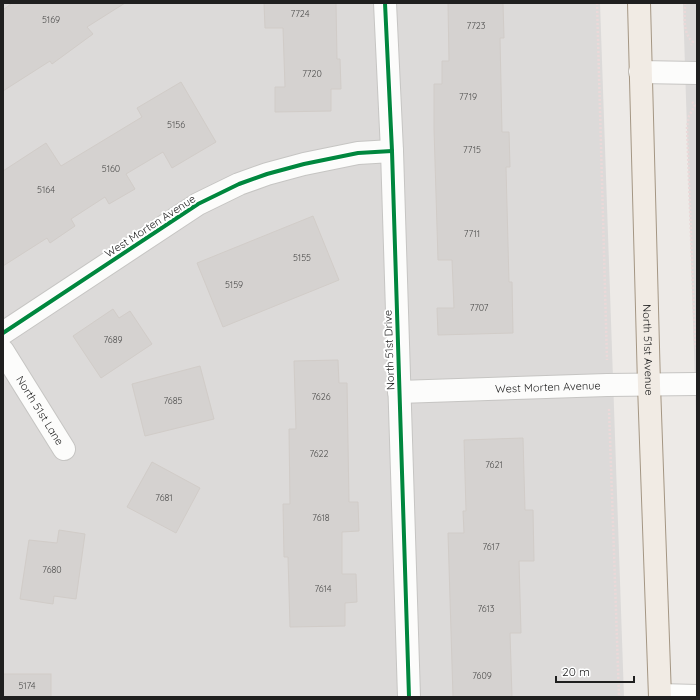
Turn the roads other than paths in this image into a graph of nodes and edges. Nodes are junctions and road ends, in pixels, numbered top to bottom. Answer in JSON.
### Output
{"nodes":[{"id":1,"x":385,"y":3,"type":"edge"},
{"id":2,"x":638,"y":3,"type":"edge"},
{"id":3,"x":640,"y":72,"type":"junction"},
{"id":4,"x":697,"y":73,"type":"edge"},
{"id":5,"x":392,"y":151,"type":"junction"},
{"id":6,"x":3,"y":333,"type":"edge"},
{"id":7,"x":3,"y":352,"type":"edge"},
{"id":8,"x":697,"y":384,"type":"edge"},
{"id":9,"x":649,"y":385,"type":"junction"},
{"id":10,"x":399,"y":392,"type":"junction"},
{"id":11,"x":64,"y":449,"type":"dead end"},
{"id":12,"x":660,"y":696,"type":"edge"},
{"id":13,"x":697,"y":696,"type":"edge"},
{"id":14,"x":409,"y":697,"type":"edge"}],
"edges":[{"from":1,"to":5,"type":"street","name":"North 51st Drive"},
{"from":2,"to":3,"type":"main road","name":"North 51st Avenue"},
{"from":3,"to":4,"type":"street"},
{"from":3,"to":9,"type":"main road","name":"North 51st Avenue"},
{"from":5,"to":6,"type":"street","name":"West Morten Avenue"},
{"from":5,"to":10,"type":"street","name":"North 51st Drive"},
{"from":7,"to":11,"type":"street","name":"North 51st Lane"},
{"from":8,"to":9,"type":"street","name":"West Morten Avenue"},
{"from":9,"to":10,"type":"street","name":"West Morten Avenue"},
{"from":9,"to":12,"type":"main road","name":"North 51st Avenue"},
{"from":10,"to":14,"type":"street","name":"North 51st Drive"},
{"from":12,"to":13,"type":"street"}]}
